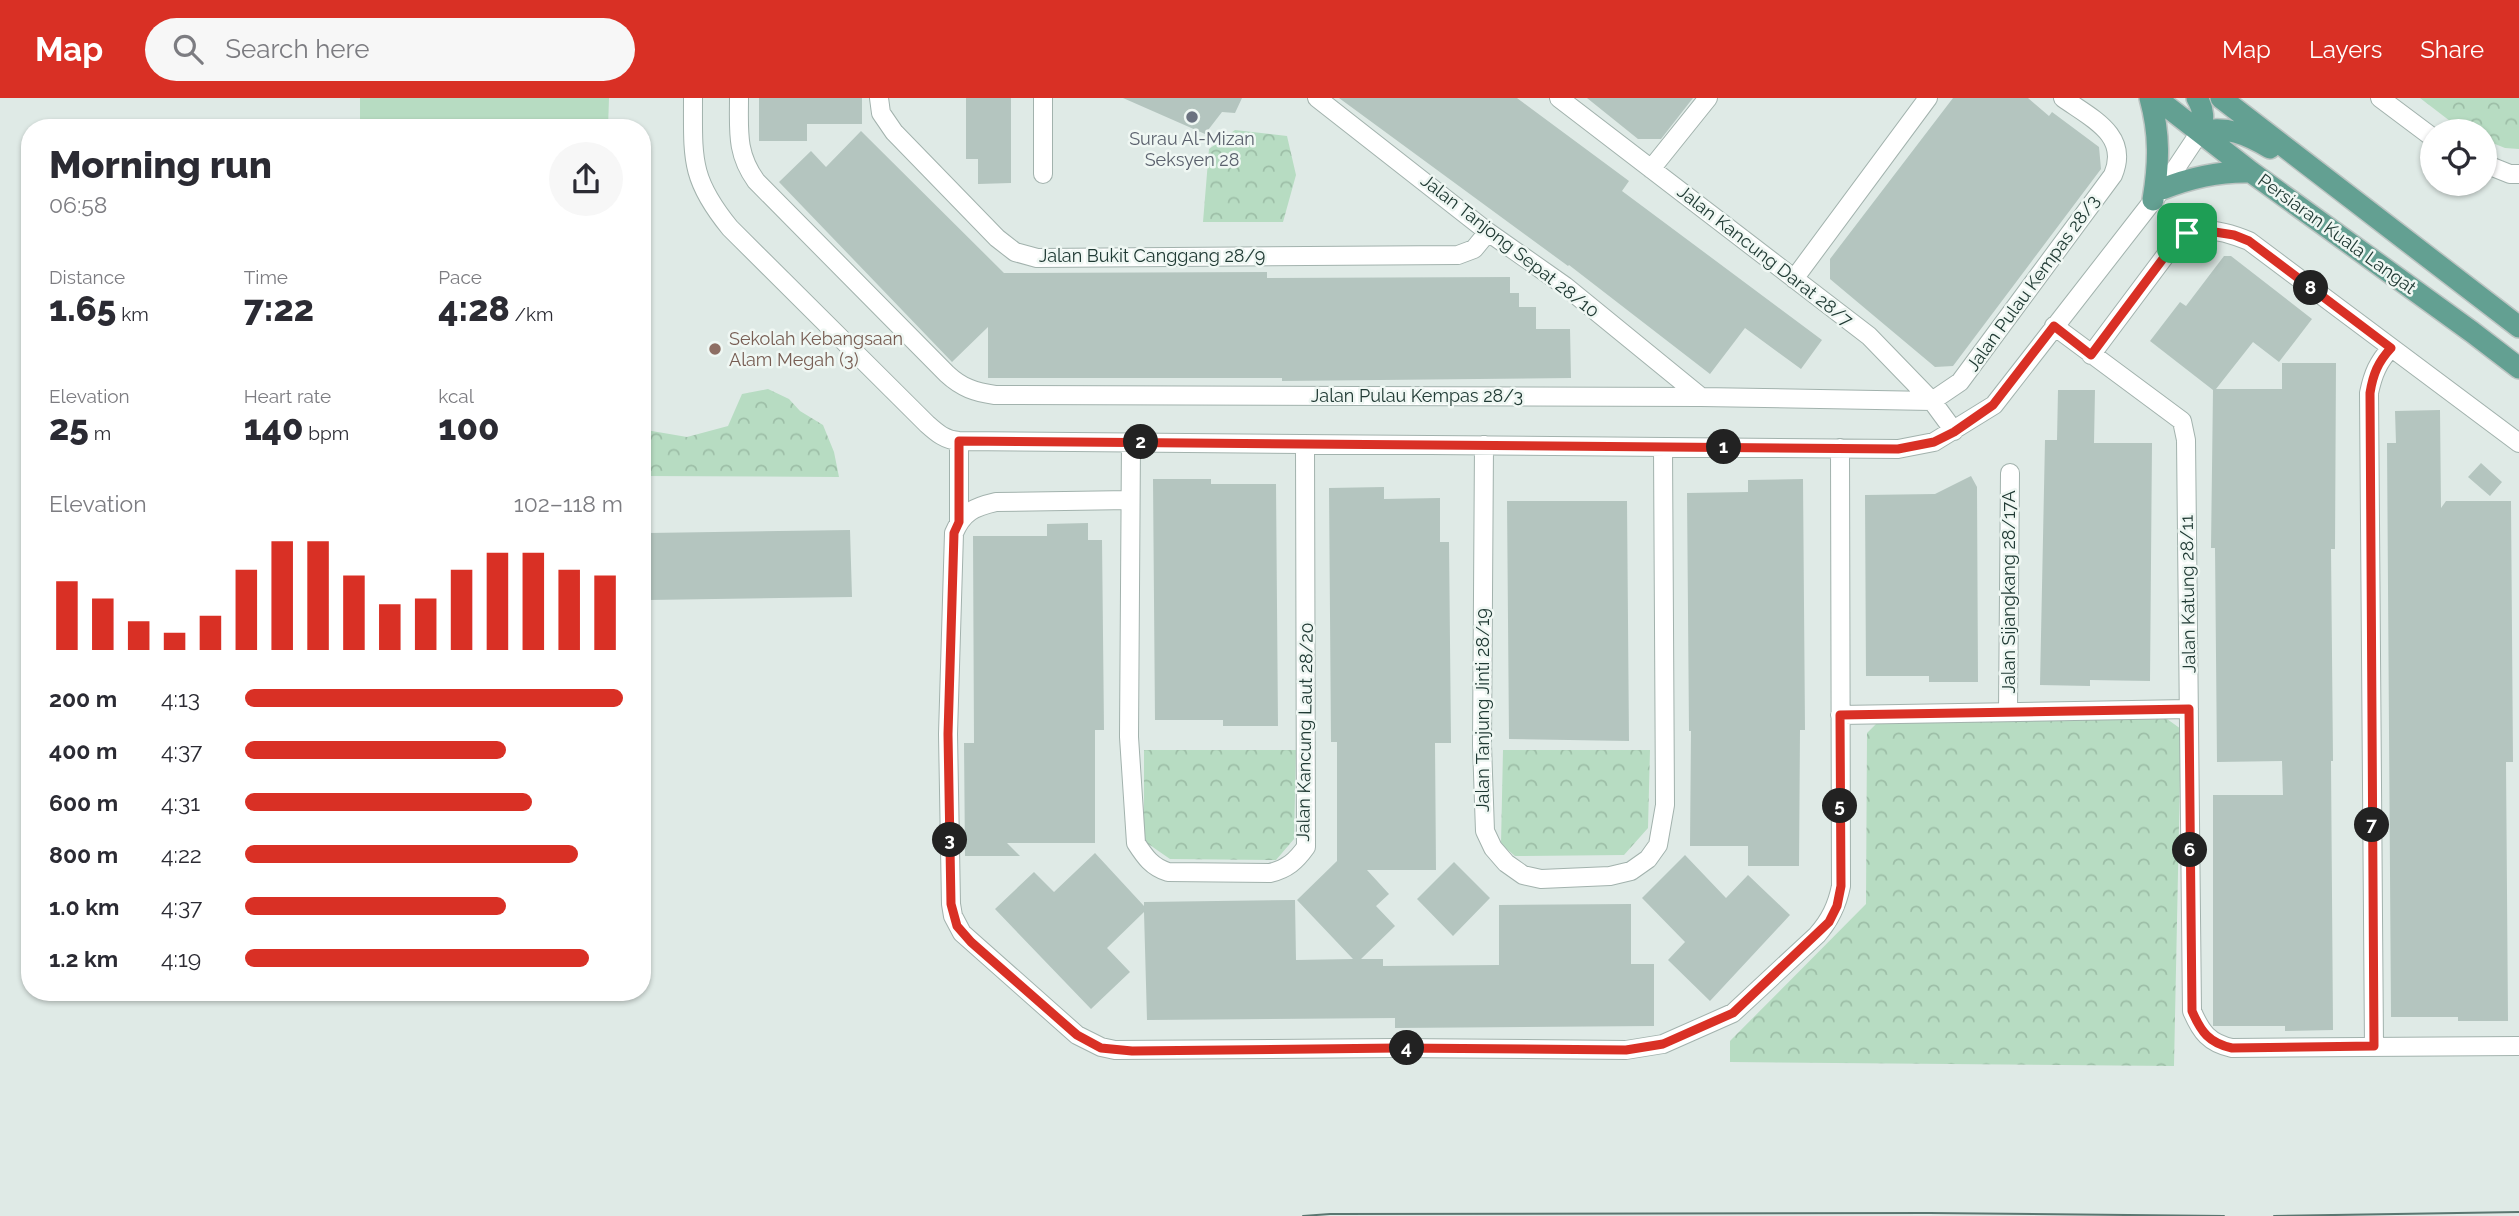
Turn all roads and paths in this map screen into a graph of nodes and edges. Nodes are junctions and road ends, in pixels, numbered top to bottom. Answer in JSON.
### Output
{"nodes":[{"id":1,"x":693,"y":98,"type":"edge"},
{"id":2,"x":739,"y":98,"type":"edge"},
{"id":3,"x":879,"y":98,"type":"edge"},
{"id":4,"x":1043,"y":98,"type":"edge"},
{"id":5,"x":1317,"y":98,"type":"edge"},
{"id":6,"x":1559,"y":98,"type":"edge"},
{"id":7,"x":1708,"y":98,"type":"edge"},
{"id":8,"x":1928,"y":98,"type":"edge"},
{"id":9,"x":2063,"y":98,"type":"edge"},
{"id":10,"x":2153,"y":98,"type":"edge"},
{"id":11,"x":2197,"y":98,"type":"edge"},
{"id":12,"x":2221,"y":98,"type":"edge"},
{"id":13,"x":2380,"y":98,"type":"edge"},
{"id":14,"x":2420,"y":128,"type":"edge"},
{"id":15,"x":2200,"y":132,"type":"junction"},
{"id":16,"x":1651,"y":169,"type":"junction"},
{"id":17,"x":2497,"y":169,"type":"edge"},
{"id":18,"x":2251,"y":172,"type":"junction"},
{"id":19,"x":1042,"y":174,"type":"dead end"},
{"id":20,"x":2519,"y":174,"type":"edge"},
{"id":21,"x":2326,"y":179,"type":"junction"},
{"id":22,"x":2157,"y":195,"type":"junction"},
{"id":23,"x":1488,"y":232,"type":"junction"},
{"id":24,"x":1794,"y":279,"type":"junction"},
{"id":25,"x":2054,"y":326,"type":"junction"},
{"id":26,"x":2519,"y":327,"type":"edge"},
{"id":27,"x":2391,"y":348,"type":"junction"},
{"id":28,"x":2091,"y":355,"type":"junction"},
{"id":29,"x":2519,"y":368,"type":"edge"},
{"id":30,"x":1701,"y":397,"type":"junction"},
{"id":31,"x":1932,"y":401,"type":"junction"},
{"id":32,"x":1954,"y":432,"type":"junction"},
{"id":33,"x":959,"y":441,"type":"junction"},
{"id":34,"x":1131,"y":442,"type":"junction"},
{"id":35,"x":2519,"y":443,"type":"edge"},
{"id":36,"x":1305,"y":444,"type":"junction"},
{"id":37,"x":1483,"y":445,"type":"junction"},
{"id":38,"x":1663,"y":447,"type":"junction"},
{"id":39,"x":1840,"y":448,"type":"junction"},
{"id":40,"x":2010,"y":473,"type":"dead end"},
{"id":41,"x":1130,"y":500,"type":"junction"},
{"id":42,"x":959,"y":522,"type":"junction"},
{"id":43,"x":2189,"y":709,"type":"junction"},
{"id":44,"x":2008,"y":712,"type":"junction"},
{"id":45,"x":1840,"y":715,"type":"junction"},
{"id":46,"x":2374,"y":1046,"type":"junction"},
{"id":47,"x":2519,"y":1046,"type":"edge"}],
"edges":[{"from":1,"to":33,"type":"street"},
{"from":2,"to":30,"type":"street","name":"Jalan Pulau Kempas 28/3"},
{"from":3,"to":23,"type":"street","name":"Jalan Bukit Canggang 28/9"},
{"from":4,"to":19,"type":"street"},
{"from":5,"to":23,"type":"street","name":"Jalan Tanjong Sepat 28/10"},
{"from":6,"to":16,"type":"street","name":"Jalan Kancung Darat 28/7"},
{"from":7,"to":16,"type":"street"},
{"from":8,"to":24,"type":"street"},
{"from":9,"to":31,"type":"street","name":"Jalan Pulau Kempas 28/3"},
{"from":10,"to":15,"type":"main road","name":"Persiaran Kuala Langat"},
{"from":10,"to":22,"type":"main road"},
{"from":11,"to":15,"type":"main road"},
{"from":12,"to":21,"type":"main road","name":"Persiaran Kuala Langat"},
{"from":13,"to":14,"type":"street"},
{"from":15,"to":18,"type":"main road","name":"Persiaran Kuala Langat"},
{"from":15,"to":21,"type":"main road"},
{"from":15,"to":22,"type":"street"},
{"from":16,"to":24,"type":"street","name":"Jalan Kancung Darat 28/7"},
{"from":17,"to":20,"type":"street"},
{"from":18,"to":22,"type":"main road"},
{"from":18,"to":29,"type":"main road","name":"Persiaran Kuala Langat"},
{"from":21,"to":26,"type":"main road","name":"Persiaran Kuala Langat"},
{"from":22,"to":25,"type":"street"},
{"from":23,"to":30,"type":"street","name":"Jalan Tanjong Sepat 28/10"},
{"from":24,"to":31,"type":"street","name":"Jalan Kancung Darat 28/7"},
{"from":25,"to":28,"type":"street","name":"Jalan Katung 28/11"},
{"from":25,"to":32,"type":"street"},
{"from":27,"to":28,"type":"street"},
{"from":27,"to":35,"type":"street"},
{"from":27,"to":46,"type":"street"},
{"from":28,"to":43,"type":"street","name":"Jalan Katung 28/11"},
{"from":30,"to":31,"type":"street","name":"Jalan Pulau Kempas 28/3"},
{"from":31,"to":32,"type":"street","name":"Jalan Kancung Darat 28/7"},
{"from":32,"to":39,"type":"street"},
{"from":33,"to":34,"type":"street"},
{"from":33,"to":42,"type":"street"},
{"from":34,"to":36,"type":"street"},
{"from":34,"to":41,"type":"street","name":"Jalan Kancung Laut 28/20"},
{"from":36,"to":37,"type":"street"},
{"from":36,"to":41,"type":"street","name":"Jalan Kancung Laut 28/20"},
{"from":37,"to":38,"type":"street"},
{"from":37,"to":38,"type":"street","name":"Jalan Tanjung Jinti 28/19"},
{"from":38,"to":39,"type":"street"},
{"from":39,"to":45,"type":"street"},
{"from":40,"to":44,"type":"street","name":"Jalan Sijangkang 28/17A"},
{"from":41,"to":42,"type":"street"},
{"from":42,"to":45,"type":"street"},
{"from":43,"to":44,"type":"street"},
{"from":43,"to":46,"type":"street","name":"Jalan Katung 28/11"},
{"from":44,"to":45,"type":"street"},
{"from":46,"to":47,"type":"street"}]}
